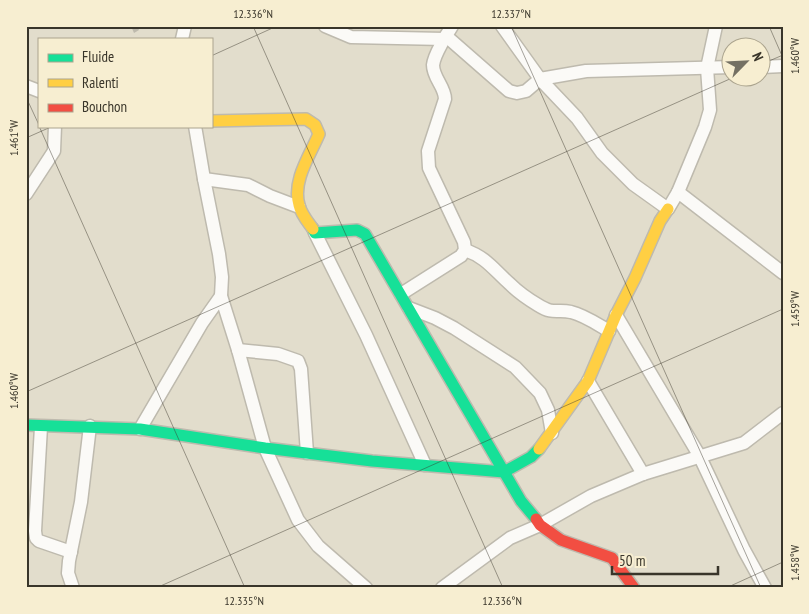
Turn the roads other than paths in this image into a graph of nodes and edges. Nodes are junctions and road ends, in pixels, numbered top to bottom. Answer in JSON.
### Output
{"nodes":[{"id":1,"x":325,"y":26,"type":"edge"},
{"id":2,"x":502,"y":26,"type":"edge"},
{"id":3,"x":716,"y":26,"type":"edge"},
{"id":4,"x":447,"y":34,"type":"edge"},
{"id":5,"x":722,"y":67,"type":"edge"},
{"id":6,"x":707,"y":68,"type":"junction"},
{"id":7,"x":540,"y":79,"type":"junction"},
{"id":8,"x":26,"y":86,"type":"edge"},
{"id":9,"x":38,"y":91,"type":"edge"},
{"id":10,"x":212,"y":121,"type":"edge"},
{"id":11,"x":54,"y":128,"type":"edge"},
{"id":12,"x":195,"y":128,"type":"edge"},
{"id":13,"x":204,"y":179,"type":"junction"},
{"id":14,"x":678,"y":192,"type":"junction"},
{"id":15,"x":26,"y":194,"type":"edge"},
{"id":16,"x":300,"y":207,"type":"junction"},
{"id":17,"x":668,"y":209,"type":"junction"},
{"id":18,"x":315,"y":232,"type":"junction"},
{"id":19,"x":465,"y":250,"type":"junction"},
{"id":20,"x":783,"y":273,"type":"edge"},
{"id":21,"x":401,"y":294,"type":"junction"},
{"id":22,"x":221,"y":296,"type":"junction"},
{"id":23,"x":409,"y":308,"type":"junction"},
{"id":24,"x":616,"y":315,"type":"junction"},
{"id":25,"x":609,"y":331,"type":"junction"},
{"id":26,"x":238,"y":350,"type":"junction"},
{"id":27,"x":588,"y":381,"type":"junction"},
{"id":28,"x":783,"y":413,"type":"edge"},
{"id":29,"x":26,"y":425,"type":"edge"},
{"id":30,"x":41,"y":426,"type":"junction"},
{"id":31,"x":90,"y":426,"type":"junction"},
{"id":32,"x":140,"y":429,"type":"junction"},
{"id":33,"x":552,"y":433,"type":"junction"},
{"id":34,"x":265,"y":448,"type":"junction"},
{"id":35,"x":307,"y":453,"type":"junction"},
{"id":36,"x":700,"y":455,"type":"junction"},
{"id":37,"x":425,"y":465,"type":"junction"},
{"id":38,"x":504,"y":472,"type":"junction"},
{"id":39,"x":643,"y":474,"type":"junction"},
{"id":40,"x":540,"y":525,"type":"junction"},
{"id":41,"x":71,"y":552,"type":"junction"},
{"id":42,"x":73,"y":588,"type":"edge"},
{"id":43,"x":366,"y":588,"type":"edge"},
{"id":44,"x":442,"y":588,"type":"edge"},
{"id":45,"x":634,"y":588,"type":"edge"},
{"id":46,"x":765,"y":588,"type":"edge"}],
"edges":[{"from":1,"to":4,"type":"street"},
{"from":2,"to":7,"type":"street"},
{"from":3,"to":6,"type":"street"},
{"from":4,"to":7,"type":"street"},
{"from":4,"to":19,"type":"street"},
{"from":5,"to":6,"type":"street"},
{"from":6,"to":7,"type":"street"},
{"from":6,"to":14,"type":"street"},
{"from":7,"to":17,"type":"street"},
{"from":8,"to":9,"type":"street"},
{"from":10,"to":16,"type":"street"},
{"from":11,"to":15,"type":"street"},
{"from":12,"to":13,"type":"street"},
{"from":13,"to":16,"type":"street"},
{"from":13,"to":22,"type":"street"},
{"from":14,"to":17,"type":"street"},
{"from":14,"to":20,"type":"street"},
{"from":16,"to":18,"type":"street"},
{"from":17,"to":24,"type":"street"},
{"from":18,"to":21,"type":"street"},
{"from":18,"to":37,"type":"street"},
{"from":19,"to":21,"type":"street"},
{"from":19,"to":25,"type":"street"},
{"from":21,"to":23,"type":"street"},
{"from":22,"to":26,"type":"street"},
{"from":22,"to":32,"type":"street"},
{"from":23,"to":33,"type":"street"},
{"from":23,"to":38,"type":"street"},
{"from":24,"to":25,"type":"street"},
{"from":24,"to":36,"type":"street"},
{"from":25,"to":27,"type":"street"},
{"from":26,"to":34,"type":"street"},
{"from":26,"to":35,"type":"street"},
{"from":27,"to":33,"type":"street"},
{"from":27,"to":39,"type":"street"},
{"from":28,"to":36,"type":"street"},
{"from":29,"to":30,"type":"street"},
{"from":30,"to":31,"type":"street"},
{"from":30,"to":41,"type":"street"},
{"from":31,"to":32,"type":"street"},
{"from":31,"to":41,"type":"street"},
{"from":32,"to":34,"type":"street"},
{"from":33,"to":38,"type":"street"},
{"from":34,"to":35,"type":"street"},
{"from":34,"to":43,"type":"street"},
{"from":35,"to":37,"type":"street"},
{"from":36,"to":39,"type":"street"},
{"from":36,"to":46,"type":"street"},
{"from":37,"to":38,"type":"street"},
{"from":38,"to":40,"type":"street"},
{"from":39,"to":40,"type":"street"},
{"from":40,"to":44,"type":"street"},
{"from":40,"to":45,"type":"street"},
{"from":41,"to":42,"type":"street"}]}
